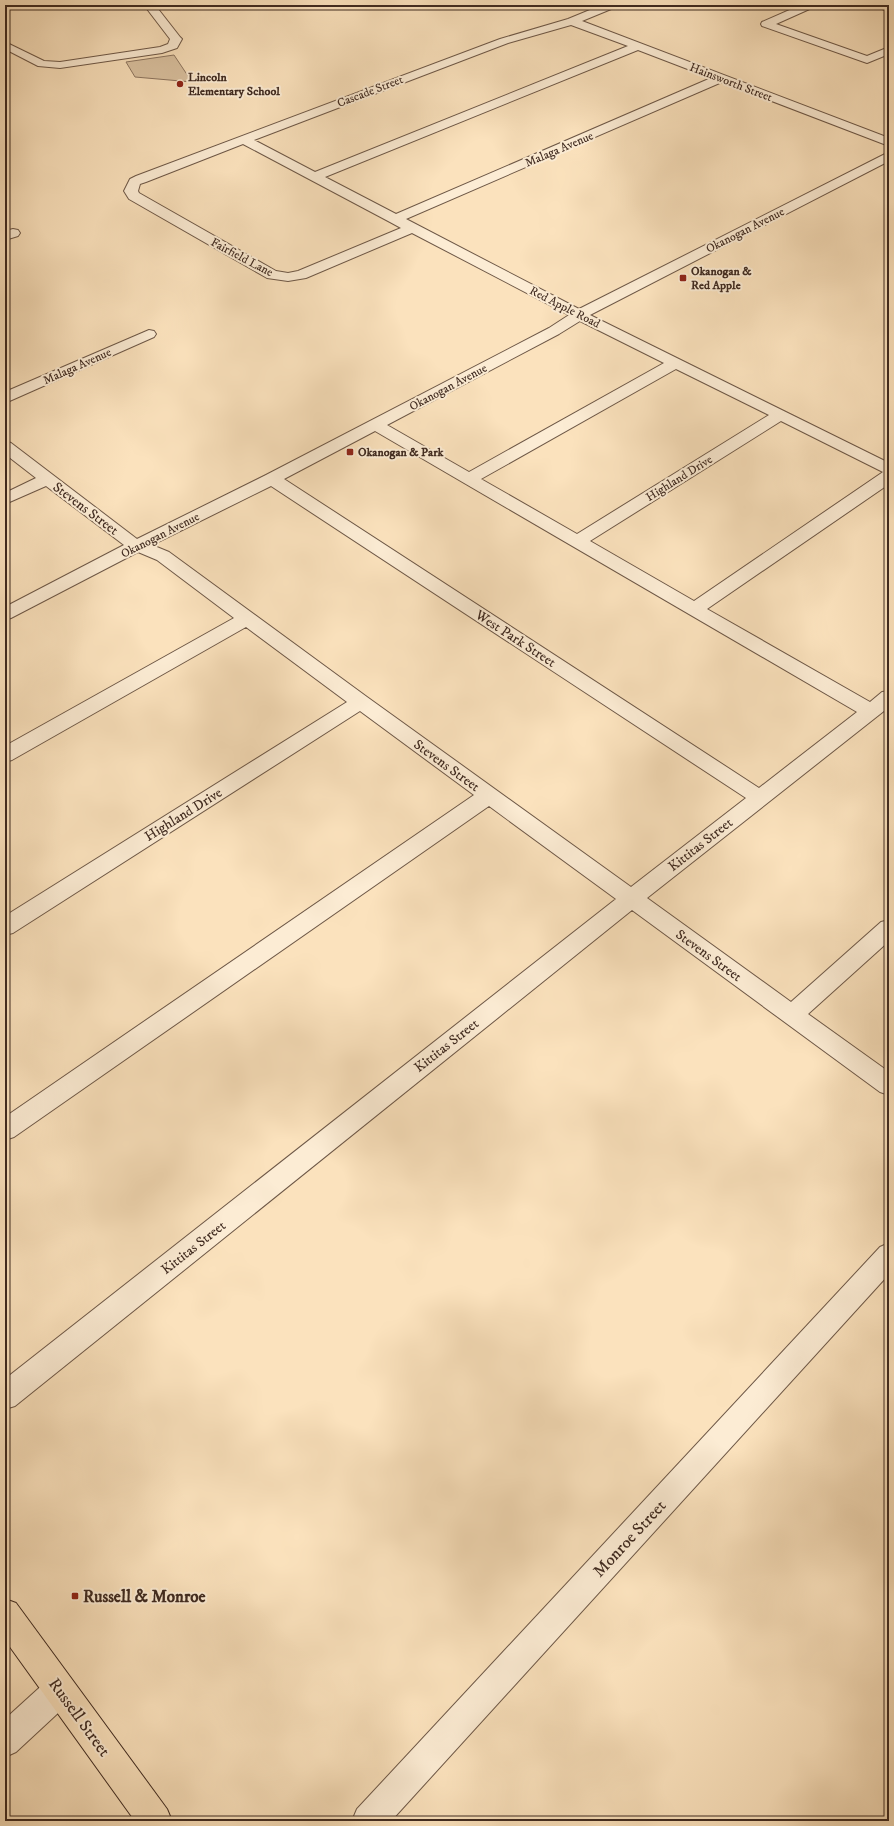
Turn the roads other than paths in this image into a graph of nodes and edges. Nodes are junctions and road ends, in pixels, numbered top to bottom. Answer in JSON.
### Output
{"nodes":[{"id":1,"x":149,"y":5,"type":"edge"},
{"id":2,"x":612,"y":5,"type":"edge"},
{"id":3,"x":810,"y":5,"type":"edge"},
{"id":4,"x":879,"y":5,"type":"edge"},
{"id":5,"x":889,"y":8,"type":"edge"},
{"id":6,"x":572,"y":21,"type":"junction"},
{"id":7,"x":5,"y":45,"type":"edge"},
{"id":8,"x":638,"y":46,"type":"junction"},
{"id":9,"x":889,"y":50,"type":"edge"},
{"id":10,"x":722,"y":78,"type":"junction"},
{"id":11,"x":244,"y":140,"type":"junction"},
{"id":12,"x":889,"y":142,"type":"edge"},
{"id":13,"x":889,"y":156,"type":"edge"},
{"id":14,"x":315,"y":177,"type":"junction"},
{"id":15,"x":132,"y":186,"type":"joint"},
{"id":16,"x":395,"y":219,"type":"junction"},
{"id":17,"x":412,"y":228,"type":"junction"},
{"id":18,"x":579,"y":315,"type":"junction"},
{"id":19,"x":149,"y":334,"type":"dead end"},
{"id":20,"x":676,"y":363,"type":"junction"},
{"id":21,"x":5,"y":398,"type":"edge"},
{"id":22,"x":780,"y":415,"type":"junction"},
{"id":23,"x":375,"y":425,"type":"junction"},
{"id":24,"x":5,"y":446,"type":"edge"},
{"id":25,"x":889,"y":469,"type":"edge"},
{"id":26,"x":889,"y":476,"type":"edge"},
{"id":27,"x":47,"y":479,"type":"junction"},
{"id":28,"x":272,"y":479,"type":"junction"},
{"id":29,"x":469,"y":479,"type":"junction"},
{"id":30,"x":5,"y":499,"type":"edge"},
{"id":31,"x":577,"y":542,"type":"junction"},
{"id":32,"x":136,"y":546,"type":"junction"},
{"id":33,"x":694,"y":609,"type":"junction"},
{"id":34,"x":5,"y":614,"type":"edge"},
{"id":35,"x":248,"y":618,"type":"junction"},
{"id":36,"x":889,"y":697,"type":"edge"},
{"id":37,"x":360,"y":702,"type":"junction"},
{"id":38,"x":871,"y":711,"type":"junction"},
{"id":39,"x":5,"y":755,"type":"edge"},
{"id":40,"x":488,"y":795,"type":"junction"},
{"id":41,"x":760,"y":798,"type":"junction"},
{"id":42,"x":631,"y":899,"type":"junction"},
{"id":43,"x":5,"y":927,"type":"edge"},
{"id":44,"x":889,"y":928,"type":"edge"},
{"id":45,"x":792,"y":1015,"type":"junction"},
{"id":46,"x":889,"y":1085,"type":"edge"},
{"id":47,"x":5,"y":1130,"type":"edge"},
{"id":48,"x":889,"y":1255,"type":"edge"},
{"id":49,"x":5,"y":1396,"type":"edge"},
{"id":50,"x":5,"y":1614,"type":"edge"},
{"id":51,"x":60,"y":1690,"type":"junction"},
{"id":52,"x":5,"y":1741,"type":"edge"},
{"id":53,"x":155,"y":1821,"type":"edge"},
{"id":54,"x":369,"y":1821,"type":"edge"}],
"edges":[{"from":1,"to":7,"type":"street"},
{"from":2,"to":6,"type":"street","name":"Cascade Street"},
{"from":3,"to":9,"type":"street"},
{"from":4,"to":5,"type":"street"},
{"from":6,"to":8,"type":"street","name":"Hainsworth Street"},
{"from":6,"to":11,"type":"street","name":"Cascade Street"},
{"from":8,"to":10,"type":"street","name":"Hainsworth Street"},
{"from":8,"to":14,"type":"street"},
{"from":10,"to":12,"type":"street","name":"Hainsworth Street"},
{"from":10,"to":16,"type":"street","name":"Malaga Avenue"},
{"from":11,"to":14,"type":"street","name":"Red Apple Road"},
{"from":11,"to":15,"type":"street","name":"Cascade Street"},
{"from":13,"to":18,"type":"street","name":"Okanogan Avenue"},
{"from":14,"to":16,"type":"street","name":"Red Apple Road"},
{"from":15,"to":17,"type":"street","name":"Fairfield Lane"},
{"from":16,"to":17,"type":"street","name":"Red Apple Road"},
{"from":17,"to":18,"type":"street","name":"Red Apple Road"},
{"from":18,"to":20,"type":"street","name":"Red Apple Road"},
{"from":18,"to":23,"type":"street","name":"Okanogan Avenue"},
{"from":19,"to":21,"type":"street","name":"Malaga Avenue"},
{"from":20,"to":22,"type":"street","name":"Red Apple Road"},
{"from":20,"to":29,"type":"street"},
{"from":22,"to":25,"type":"street","name":"Red Apple Road"},
{"from":22,"to":31,"type":"street","name":"Highland Drive"},
{"from":23,"to":28,"type":"street","name":"Okanogan Avenue"},
{"from":23,"to":29,"type":"street"},
{"from":24,"to":27,"type":"street","name":"Stevens Street"},
{"from":26,"to":33,"type":"street"},
{"from":27,"to":30,"type":"street"},
{"from":27,"to":32,"type":"street","name":"Stevens Street"},
{"from":28,"to":32,"type":"street","name":"Okanogan Avenue"},
{"from":28,"to":41,"type":"street","name":"West Park Street"},
{"from":29,"to":31,"type":"street"},
{"from":31,"to":33,"type":"street"},
{"from":32,"to":34,"type":"street","name":"Okanogan Avenue"},
{"from":32,"to":35,"type":"street","name":"Stevens Street"},
{"from":33,"to":38,"type":"street"},
{"from":35,"to":37,"type":"street","name":"Stevens Street"},
{"from":35,"to":39,"type":"street"},
{"from":36,"to":38,"type":"street","name":"Kittitas Street"},
{"from":37,"to":40,"type":"street","name":"Stevens Street"},
{"from":37,"to":43,"type":"street","name":"Highland Drive"},
{"from":38,"to":41,"type":"street","name":"Kittitas Street"},
{"from":40,"to":42,"type":"street","name":"Stevens Street"},
{"from":40,"to":47,"type":"street"},
{"from":41,"to":42,"type":"street","name":"Kittitas Street"},
{"from":42,"to":45,"type":"street","name":"Stevens Street"},
{"from":42,"to":49,"type":"street","name":"Kittitas Street"},
{"from":44,"to":45,"type":"street"},
{"from":45,"to":46,"type":"street","name":"Stevens Street"},
{"from":48,"to":54,"type":"street","name":"Monroe Street"},
{"from":50,"to":51,"type":"main road","name":"Russell Street"},
{"from":51,"to":52,"type":"street"},
{"from":51,"to":53,"type":"main road","name":"Russell Street"}]}
